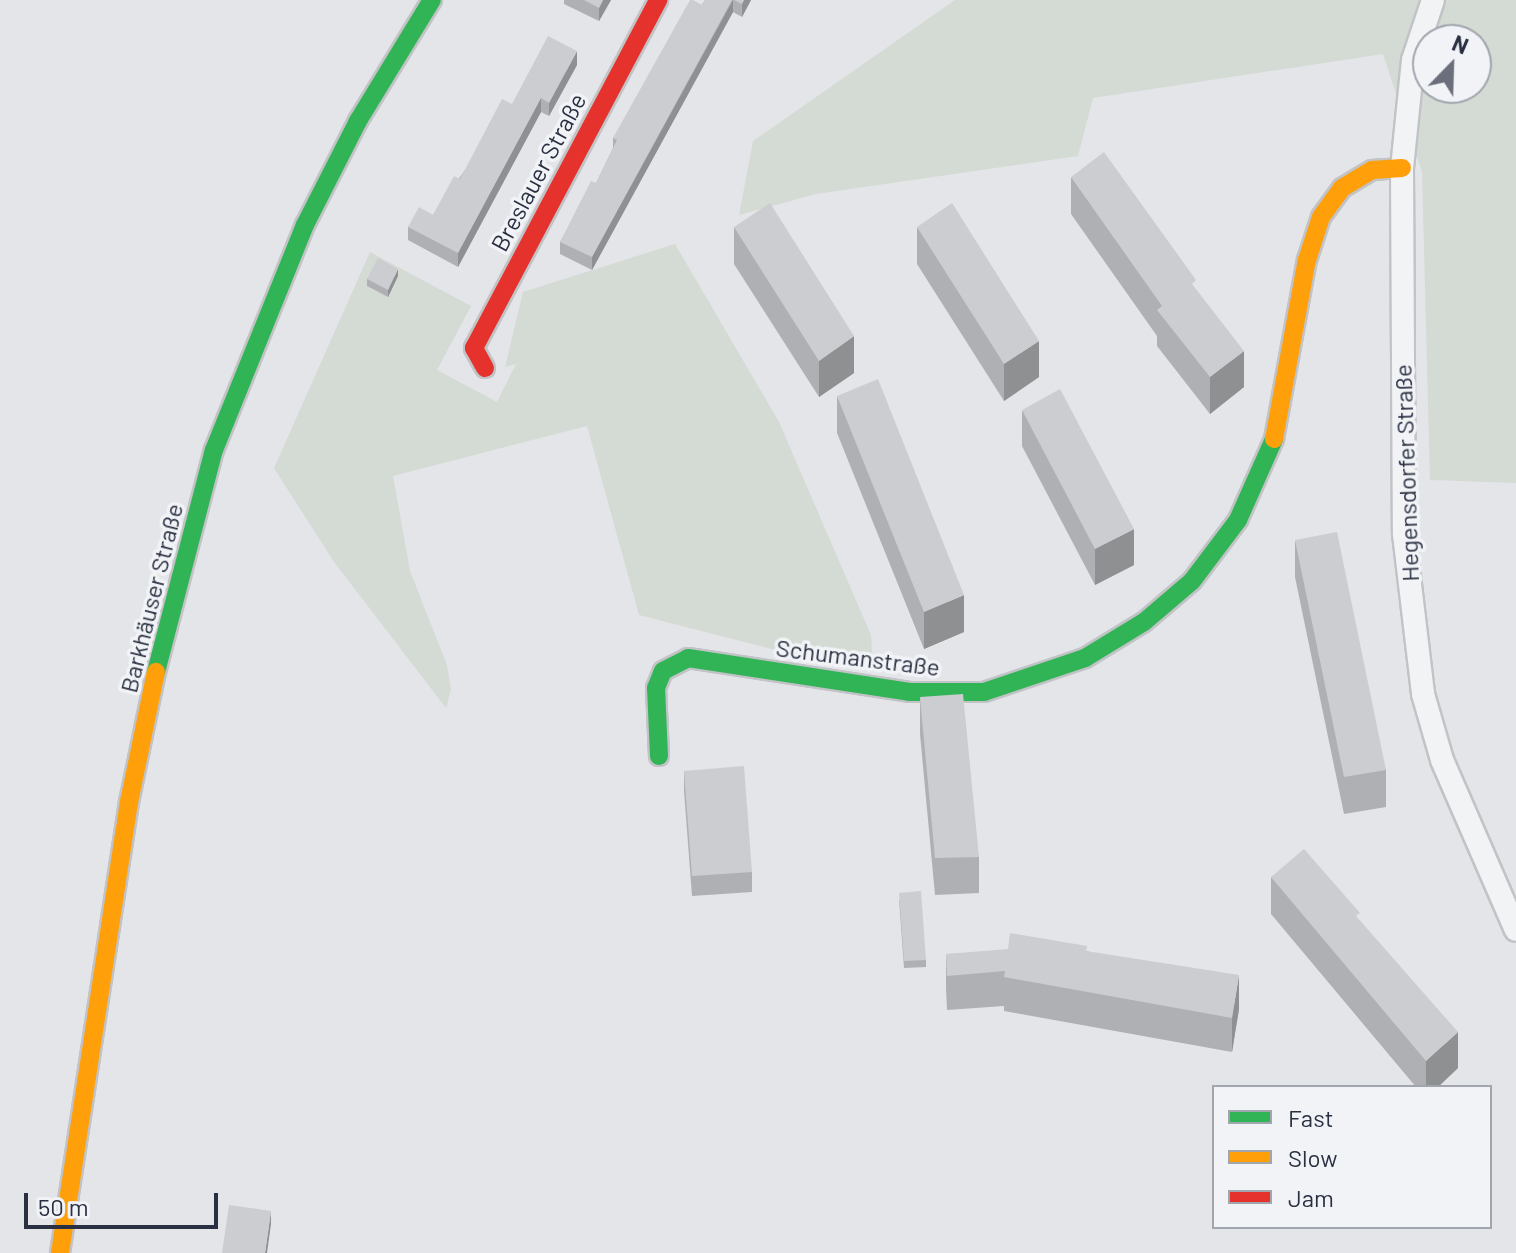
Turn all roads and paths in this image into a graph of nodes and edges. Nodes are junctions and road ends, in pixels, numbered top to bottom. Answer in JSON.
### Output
{"nodes":[{"id":1,"x":432,"y":0,"type":"edge"},
{"id":2,"x":658,"y":0,"type":"edge"},
{"id":3,"x":1433,"y":0,"type":"edge"},
{"id":4,"x":1402,"y":168,"type":"junction"},
{"id":5,"x":485,"y":368,"type":"dead end"},
{"id":6,"x":659,"y":756,"type":"dead end"},
{"id":7,"x":1516,"y":930,"type":"edge"},
{"id":8,"x":60,"y":1253,"type":"edge"}],
"edges":[{"from":1,"to":8,"type":"street","name":"Barkhäuser Straße"},
{"from":2,"to":5,"type":"street","name":"Breslauer Straße"},
{"from":3,"to":4,"type":"street","name":"Hegensdorfer Straße"},
{"from":4,"to":6,"type":"street","name":"Schumanstraße"},
{"from":4,"to":7,"type":"street","name":"Hegensdorfer Straße"}]}
